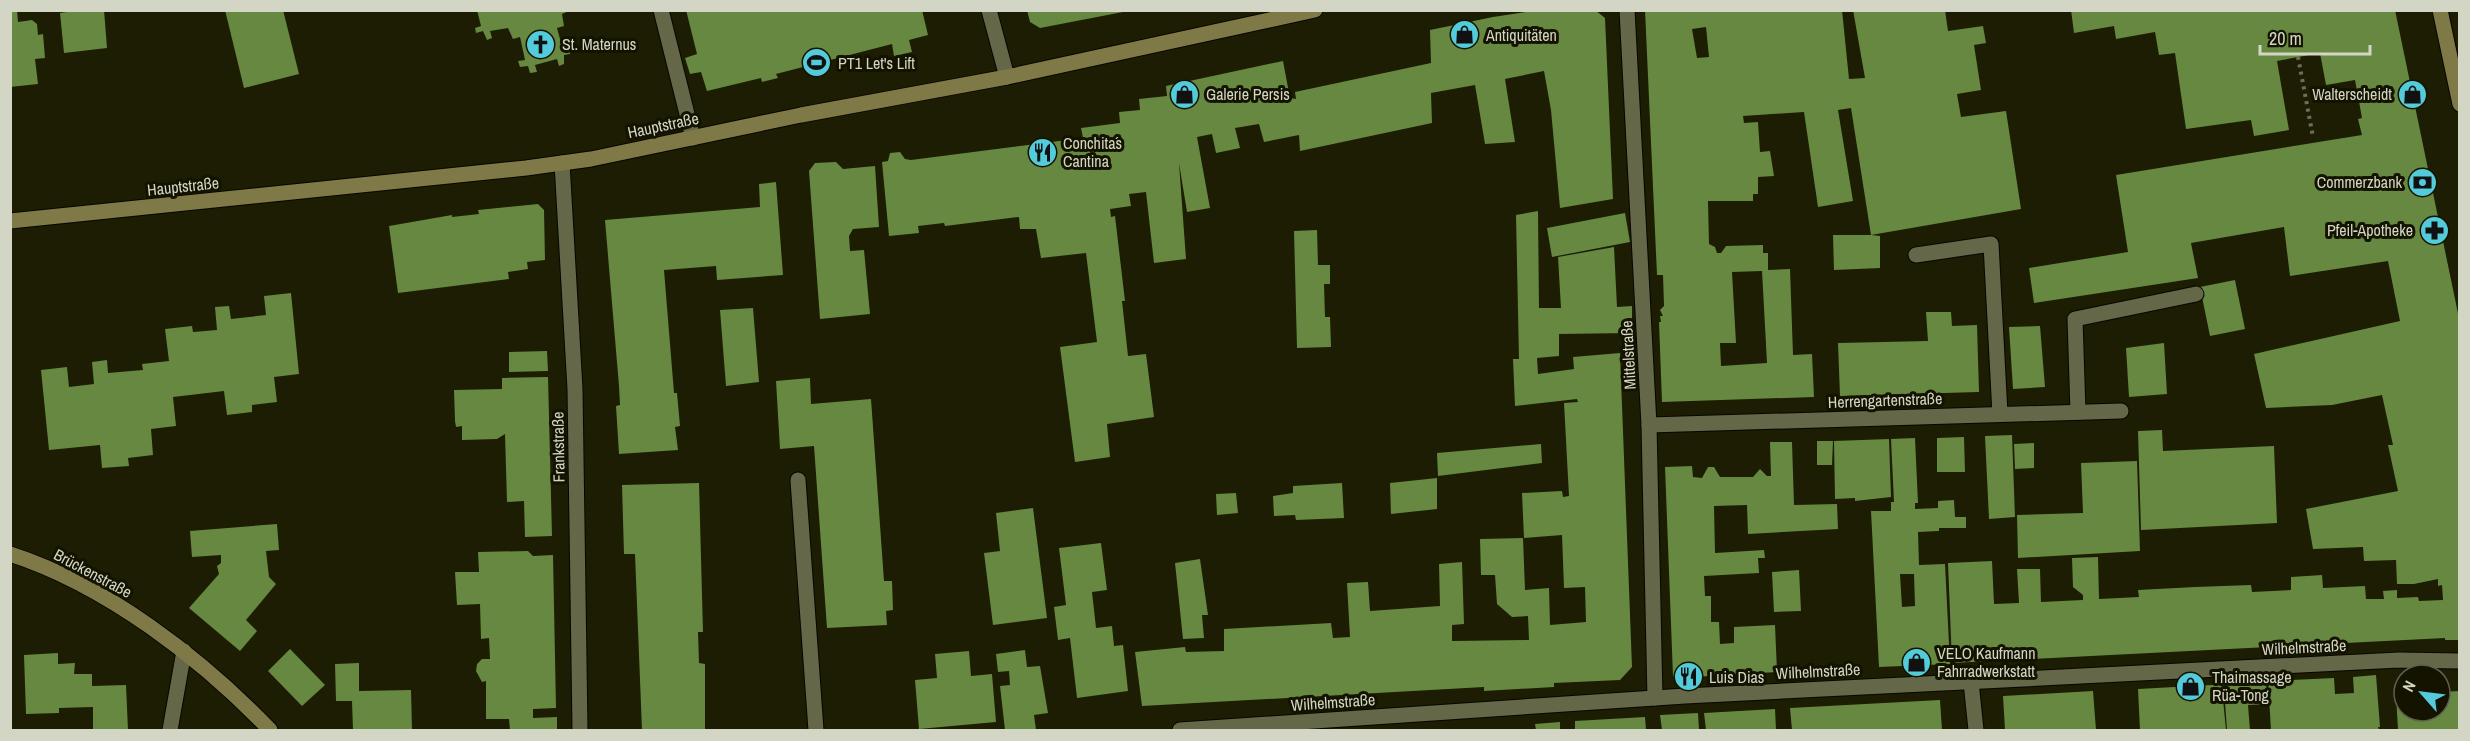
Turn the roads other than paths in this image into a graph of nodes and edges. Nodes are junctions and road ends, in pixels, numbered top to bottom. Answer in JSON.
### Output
{"nodes":[{"id":1,"x":661,"y":10,"type":"edge"},
{"id":2,"x":989,"y":10,"type":"edge"},
{"id":3,"x":1314,"y":10,"type":"edge"},
{"id":4,"x":1627,"y":10,"type":"edge"},
{"id":5,"x":2440,"y":10,"type":"edge"},
{"id":6,"x":1007,"y":77,"type":"junction"},
{"id":7,"x":2460,"y":104,"type":"edge"},
{"id":8,"x":693,"y":138,"type":"junction"},
{"id":9,"x":562,"y":163,"type":"junction"},
{"id":10,"x":10,"y":221,"type":"edge"},
{"id":11,"x":1916,"y":255,"type":"dead end"},
{"id":12,"x":2196,"y":294,"type":"dead end"},
{"id":13,"x":2121,"y":411,"type":"dead end"},
{"id":14,"x":2078,"y":412,"type":"junction"},
{"id":15,"x":2000,"y":414,"type":"junction"},
{"id":16,"x":1649,"y":425,"type":"junction"},
{"id":17,"x":798,"y":480,"type":"dead end"},
{"id":18,"x":10,"y":554,"type":"edge"},
{"id":19,"x":184,"y":651,"type":"junction"},
{"id":20,"x":2460,"y":661,"type":"edge"},
{"id":21,"x":1971,"y":682,"type":"junction"},
{"id":22,"x":1655,"y":698,"type":"junction"},
{"id":23,"x":170,"y":730,"type":"edge"},
{"id":24,"x":270,"y":730,"type":"edge"},
{"id":25,"x":580,"y":730,"type":"edge"},
{"id":26,"x":816,"y":730,"type":"edge"},
{"id":27,"x":1180,"y":730,"type":"edge"},
{"id":28,"x":1976,"y":730,"type":"edge"}],
"edges":[{"from":1,"to":8,"type":"street"},
{"from":2,"to":6,"type":"street"},
{"from":3,"to":6,"type":"street","name":"Hauptstraße"},
{"from":4,"to":16,"type":"street","name":"Mittelstraße"},
{"from":5,"to":7,"type":"street"},
{"from":6,"to":8,"type":"street","name":"Hauptstraße"},
{"from":8,"to":9,"type":"street","name":"Hauptstraße"},
{"from":9,"to":10,"type":"street","name":"Hauptstraße"},
{"from":9,"to":25,"type":"street","name":"Frankstraße"},
{"from":11,"to":15,"type":"street"},
{"from":12,"to":14,"type":"street"},
{"from":13,"to":14,"type":"street","name":"Herrengartenstraße"},
{"from":14,"to":15,"type":"street","name":"Herrengartenstraße"},
{"from":15,"to":16,"type":"street","name":"Herrengartenstraße"},
{"from":16,"to":22,"type":"street","name":"Mittelstraße"},
{"from":17,"to":26,"type":"street"},
{"from":18,"to":19,"type":"street","name":"Brückenstraße"},
{"from":19,"to":23,"type":"street"},
{"from":19,"to":24,"type":"street","name":"Brückenstraße"},
{"from":20,"to":21,"type":"street","name":"Wilhelmstraße"},
{"from":21,"to":22,"type":"street","name":"Wilhelmstraße"},
{"from":21,"to":28,"type":"street"},
{"from":22,"to":27,"type":"street","name":"Wilhelmstraße"}]}
